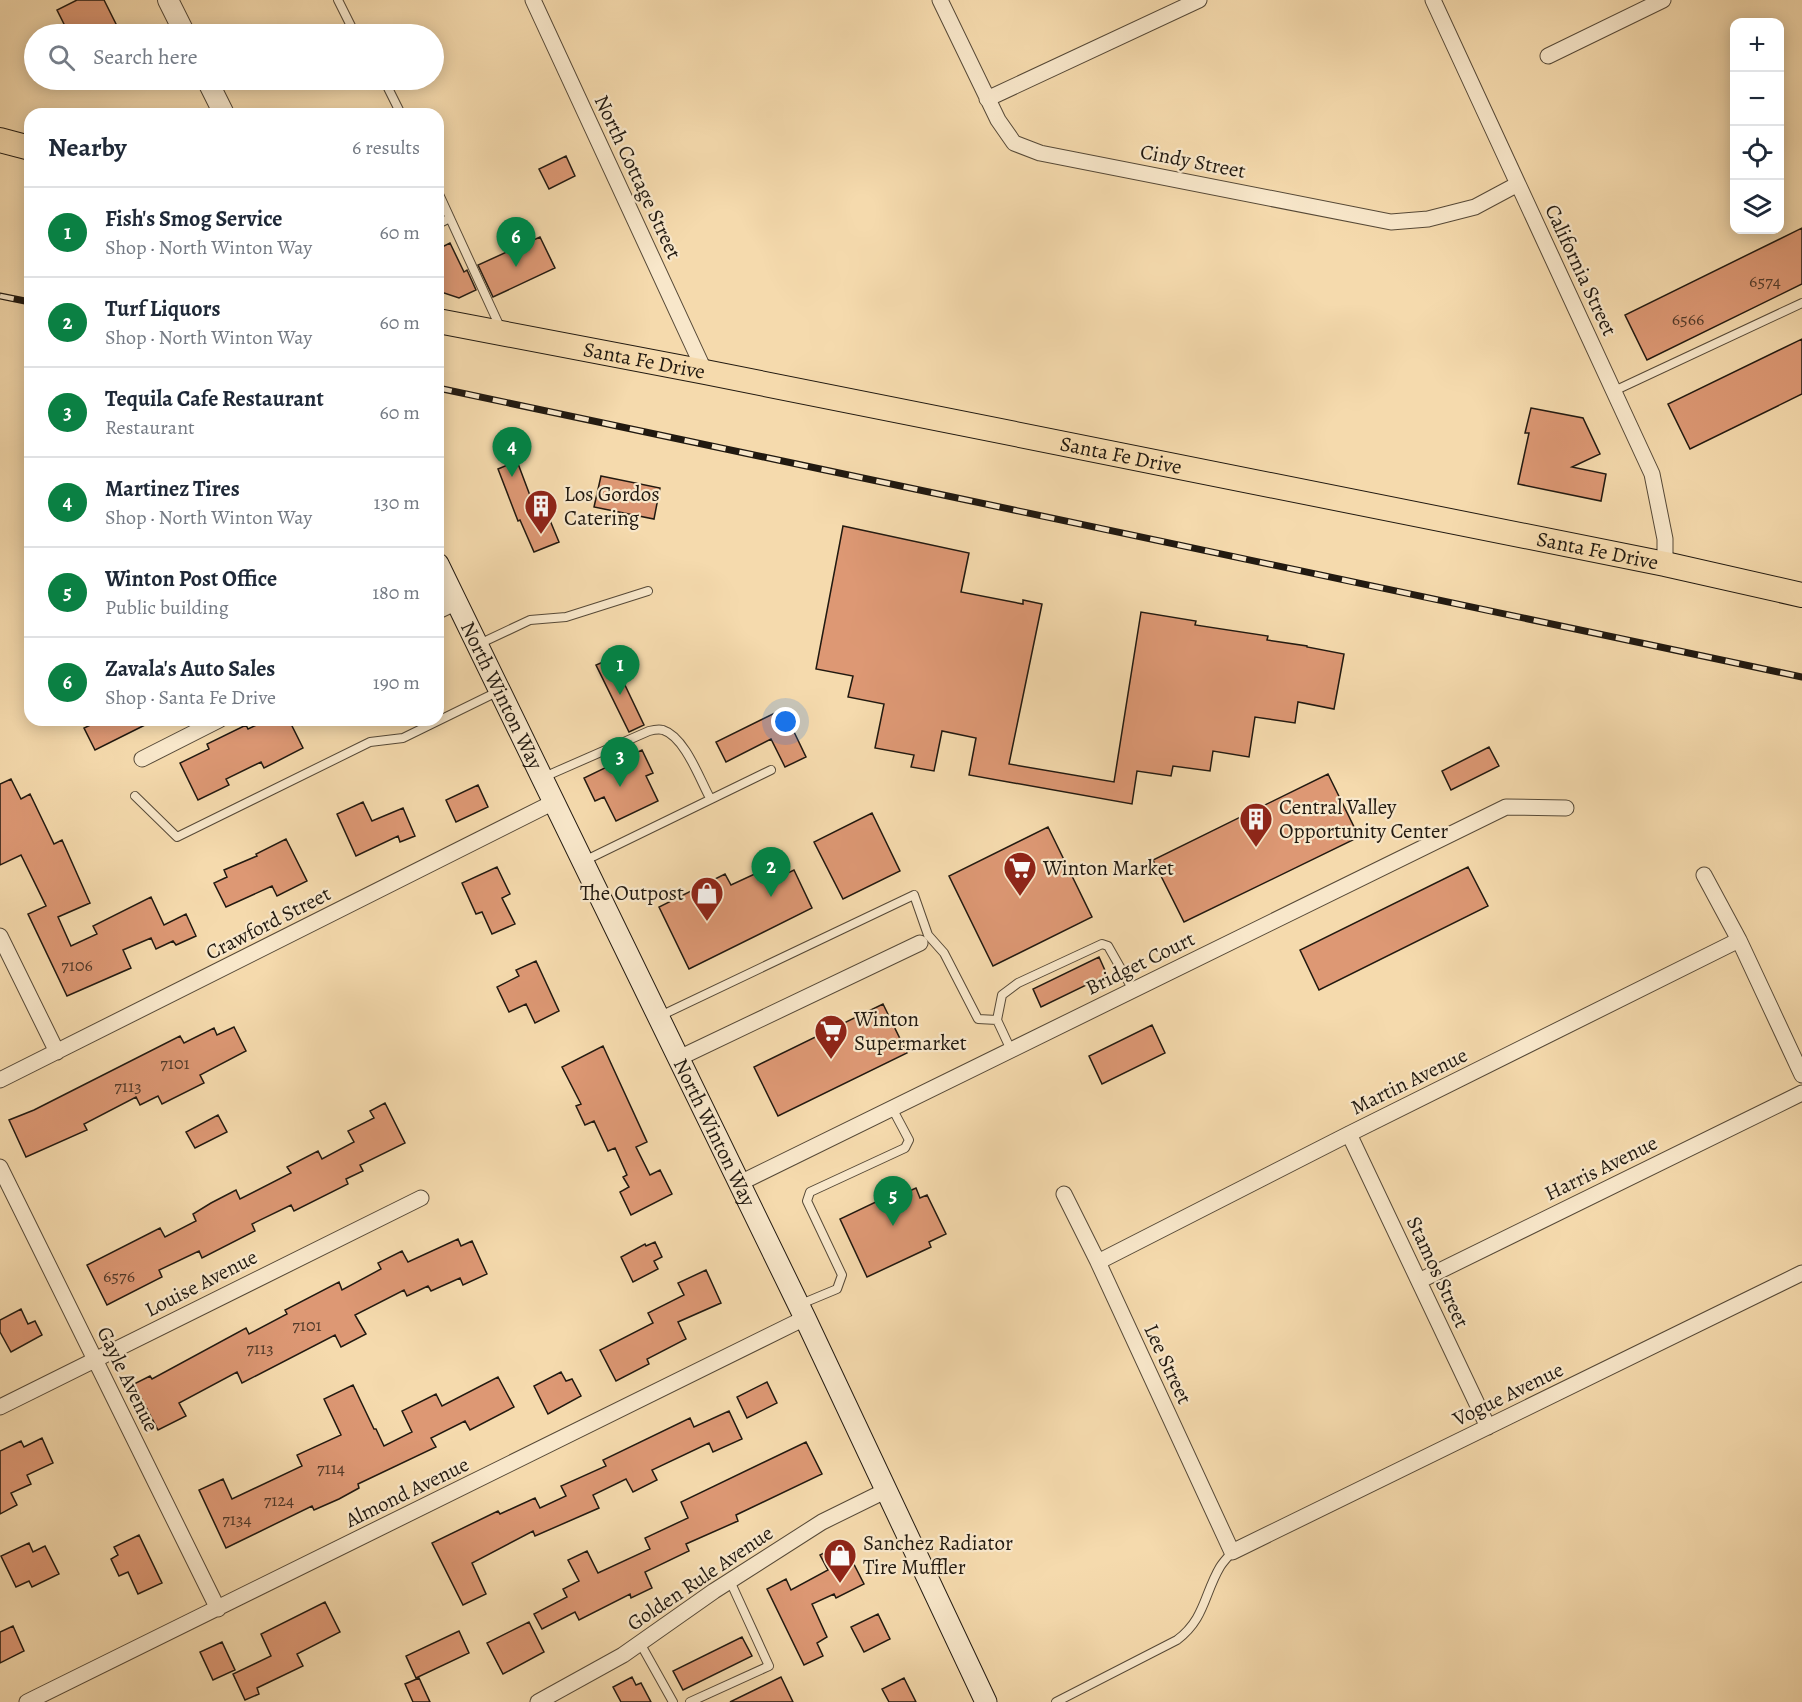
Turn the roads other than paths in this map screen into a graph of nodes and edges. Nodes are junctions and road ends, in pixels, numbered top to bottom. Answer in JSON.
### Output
{"nodes":[{"id":1,"x":168,"y":0,"type":"edge"},
{"id":2,"x":338,"y":0,"type":"edge"},
{"id":3,"x":533,"y":0,"type":"edge"},
{"id":4,"x":940,"y":0,"type":"edge"},
{"id":5,"x":1198,"y":0,"type":"edge"},
{"id":6,"x":1433,"y":0,"type":"edge"},
{"id":7,"x":1663,"y":0,"type":"edge"},
{"id":8,"x":180,"y":24,"type":"edge"},
{"id":9,"x":350,"y":24,"type":"edge"},
{"id":10,"x":1548,"y":56,"type":"dead end"},
{"id":11,"x":212,"y":90,"type":"edge"},
{"id":12,"x":389,"y":90,"type":"edge"},
{"id":13,"x":987,"y":99,"type":"junction"},
{"id":14,"x":221,"y":108,"type":"edge"},
{"id":15,"x":398,"y":108,"type":"edge"},
{"id":16,"x":0,"y":140,"type":"edge"},
{"id":17,"x":24,"y":146,"type":"edge"},
{"id":18,"x":1518,"y":184,"type":"junction"},
{"id":19,"x":444,"y":205,"type":"edge"},
{"id":20,"x":450,"y":218,"type":"junction"},
{"id":21,"x":444,"y":221,"type":"edge"},
{"id":22,"x":1802,"y":303,"type":"edge"},
{"id":23,"x":444,"y":322,"type":"edge"},
{"id":24,"x":503,"y":334,"type":"junction"},
{"id":25,"x":705,"y":372,"type":"junction"},
{"id":26,"x":1614,"y":391,"type":"junction"},
{"id":27,"x":1665,"y":564,"type":"junction"},
{"id":28,"x":648,"y":591,"type":"dead end"},
{"id":29,"x":1802,"y":595,"type":"edge"},
{"id":30,"x":447,"y":607,"type":"edge"},
{"id":31,"x":477,"y":645,"type":"junction"},
{"id":32,"x":500,"y":691,"type":"junction"},
{"id":33,"x":444,"y":718,"type":"edge"},
{"id":34,"x":207,"y":726,"type":"edge"},
{"id":35,"x":428,"y":726,"type":"edge"},
{"id":36,"x":142,"y":759,"type":"dead end"},
{"id":37,"x":771,"y":770,"type":"dead end"},
{"id":38,"x":542,"y":778,"type":"junction"},
{"id":39,"x":135,"y":796,"type":"dead end"},
{"id":40,"x":710,"y":798,"type":"junction"},
{"id":41,"x":554,"y":802,"type":"junction"},
{"id":42,"x":1566,"y":808,"type":"dead end"},
{"id":43,"x":583,"y":861,"type":"junction"},
{"id":44,"x":1704,"y":875,"type":"dead end"},
{"id":45,"x":0,"y":936,"type":"edge"},
{"id":46,"x":924,"y":939,"type":"junction"},
{"id":47,"x":1739,"y":940,"type":"junction"},
{"id":48,"x":1133,"y":990,"type":"junction"},
{"id":49,"x":658,"y":1016,"type":"junction"},
{"id":50,"x":997,"y":1020,"type":"junction"},
{"id":51,"x":1011,"y":1050,"type":"junction"},
{"id":52,"x":57,"y":1052,"type":"junction"},
{"id":53,"x":679,"y":1058,"type":"junction"},
{"id":54,"x":1802,"y":1075,"type":"edge"},
{"id":55,"x":0,"y":1080,"type":"edge"},
{"id":56,"x":1802,"y":1093,"type":"edge"},
{"id":57,"x":892,"y":1108,"type":"junction"},
{"id":58,"x":1349,"y":1134,"type":"junction"},
{"id":59,"x":0,"y":1167,"type":"edge"},
{"id":60,"x":740,"y":1183,"type":"junction"},
{"id":61,"x":1064,"y":1194,"type":"dead end"},
{"id":62,"x":421,"y":1198,"type":"dead end"},
{"id":63,"x":1098,"y":1262,"type":"junction"},
{"id":64,"x":1802,"y":1273,"type":"edge"},
{"id":65,"x":1419,"y":1281,"type":"junction"},
{"id":66,"x":802,"y":1311,"type":"junction"},
{"id":67,"x":96,"y":1360,"type":"junction"},
{"id":68,"x":0,"y":1407,"type":"edge"},
{"id":69,"x":1488,"y":1427,"type":"junction"},
{"id":70,"x":886,"y":1491,"type":"junction"},
{"id":71,"x":1232,"y":1552,"type":"junction"},
{"id":72,"x":730,"y":1581,"type":"junction"},
{"id":73,"x":218,"y":1609,"type":"junction"},
{"id":74,"x":640,"y":1643,"type":"junction"},
{"id":75,"x":27,"y":1702,"type":"edge"},
{"id":76,"x":538,"y":1702,"type":"edge"},
{"id":77,"x":673,"y":1702,"type":"edge"},
{"id":78,"x":690,"y":1702,"type":"edge"},
{"id":79,"x":986,"y":1702,"type":"edge"},
{"id":80,"x":1056,"y":1702,"type":"edge"}],
"edges":[{"from":1,"to":8,"type":"street"},
{"from":2,"to":9,"type":"lane"},
{"from":3,"to":25,"type":"street","name":"North Cottage Street"},
{"from":4,"to":13,"type":"street","name":"Cindy Street"},
{"from":5,"to":13,"type":"street"},
{"from":6,"to":18,"type":"street","name":"California Street"},
{"from":7,"to":10,"type":"street"},
{"from":11,"to":14,"type":"street"},
{"from":12,"to":15,"type":"lane"},
{"from":13,"to":18,"type":"street","name":"Cindy Street"},
{"from":16,"to":17,"type":"main road"},
{"from":18,"to":26,"type":"street","name":"California Street"},
{"from":19,"to":20,"type":"lane"},
{"from":20,"to":21,"type":"lane"},
{"from":20,"to":24,"type":"lane"},
{"from":22,"to":26,"type":"lane"},
{"from":23,"to":24,"type":"main road","name":"Santa Fe Drive"},
{"from":24,"to":25,"type":"main road","name":"Santa Fe Drive"},
{"from":25,"to":27,"type":"main road","name":"Santa Fe Drive"},
{"from":26,"to":27,"type":"street","name":"California Street"},
{"from":27,"to":29,"type":"main road","name":"Santa Fe Drive"},
{"from":28,"to":31,"type":"lane"},
{"from":30,"to":31,"type":"main road","name":"North Winton Way"},
{"from":31,"to":32,"type":"main road","name":"North Winton Way"},
{"from":32,"to":33,"type":"lane"},
{"from":32,"to":38,"type":"main road","name":"North Winton Way"},
{"from":34,"to":36,"type":"street"},
{"from":35,"to":39,"type":"lane"},
{"from":37,"to":40,"type":"lane"},
{"from":38,"to":40,"type":"lane"},
{"from":38,"to":41,"type":"main road","name":"North Winton Way"},
{"from":40,"to":43,"type":"lane"},
{"from":41,"to":43,"type":"main road","name":"North Winton Way"},
{"from":41,"to":52,"type":"street","name":"Crawford Street"},
{"from":42,"to":48,"type":"street","name":"Bridget Court"},
{"from":43,"to":49,"type":"main road","name":"North Winton Way"},
{"from":44,"to":47,"type":"street"},
{"from":45,"to":52,"type":"street"},
{"from":46,"to":49,"type":"lane"},
{"from":46,"to":50,"type":"lane"},
{"from":46,"to":53,"type":"street"},
{"from":47,"to":54,"type":"street"},
{"from":47,"to":58,"type":"street","name":"Martin Avenue"},
{"from":48,"to":50,"type":"lane"},
{"from":48,"to":51,"type":"street","name":"Bridget Court"},
{"from":49,"to":53,"type":"main road","name":"North Winton Way"},
{"from":50,"to":51,"type":"lane"},
{"from":51,"to":57,"type":"street","name":"Bridget Court"},
{"from":52,"to":55,"type":"street","name":"Crawford Street"},
{"from":53,"to":60,"type":"main road","name":"North Winton Way"},
{"from":56,"to":65,"type":"street","name":"Harris Avenue"},
{"from":57,"to":60,"type":"street","name":"Bridget Court"},
{"from":57,"to":66,"type":"lane"},
{"from":58,"to":63,"type":"street","name":"Martin Avenue"},
{"from":58,"to":65,"type":"street","name":"Stamos Street"},
{"from":59,"to":67,"type":"street","name":"Gayle Avenue"},
{"from":60,"to":66,"type":"main road","name":"North Winton Way"},
{"from":61,"to":63,"type":"street","name":"Lee Street"},
{"from":62,"to":67,"type":"street","name":"Louise Avenue"},
{"from":63,"to":71,"type":"street","name":"Lee Street"},
{"from":64,"to":69,"type":"street","name":"Vogue Avenue"},
{"from":65,"to":69,"type":"street","name":"Stamos Street"},
{"from":66,"to":70,"type":"main road","name":"North Winton Way"},
{"from":66,"to":73,"type":"street","name":"Almond Avenue"},
{"from":67,"to":68,"type":"street","name":"Louise Avenue"},
{"from":67,"to":73,"type":"street","name":"Gayle Avenue"},
{"from":69,"to":71,"type":"street","name":"Vogue Avenue"},
{"from":70,"to":72,"type":"street","name":"Golden Rule Avenue"},
{"from":70,"to":79,"type":"main road","name":"North Winton Way"},
{"from":71,"to":80,"type":"lane"},
{"from":72,"to":74,"type":"street","name":"Golden Rule Avenue"},
{"from":72,"to":78,"type":"lane"},
{"from":73,"to":75,"type":"street","name":"Almond Avenue"},
{"from":74,"to":76,"type":"street","name":"Golden Rule Avenue"},
{"from":74,"to":77,"type":"lane"}]}
